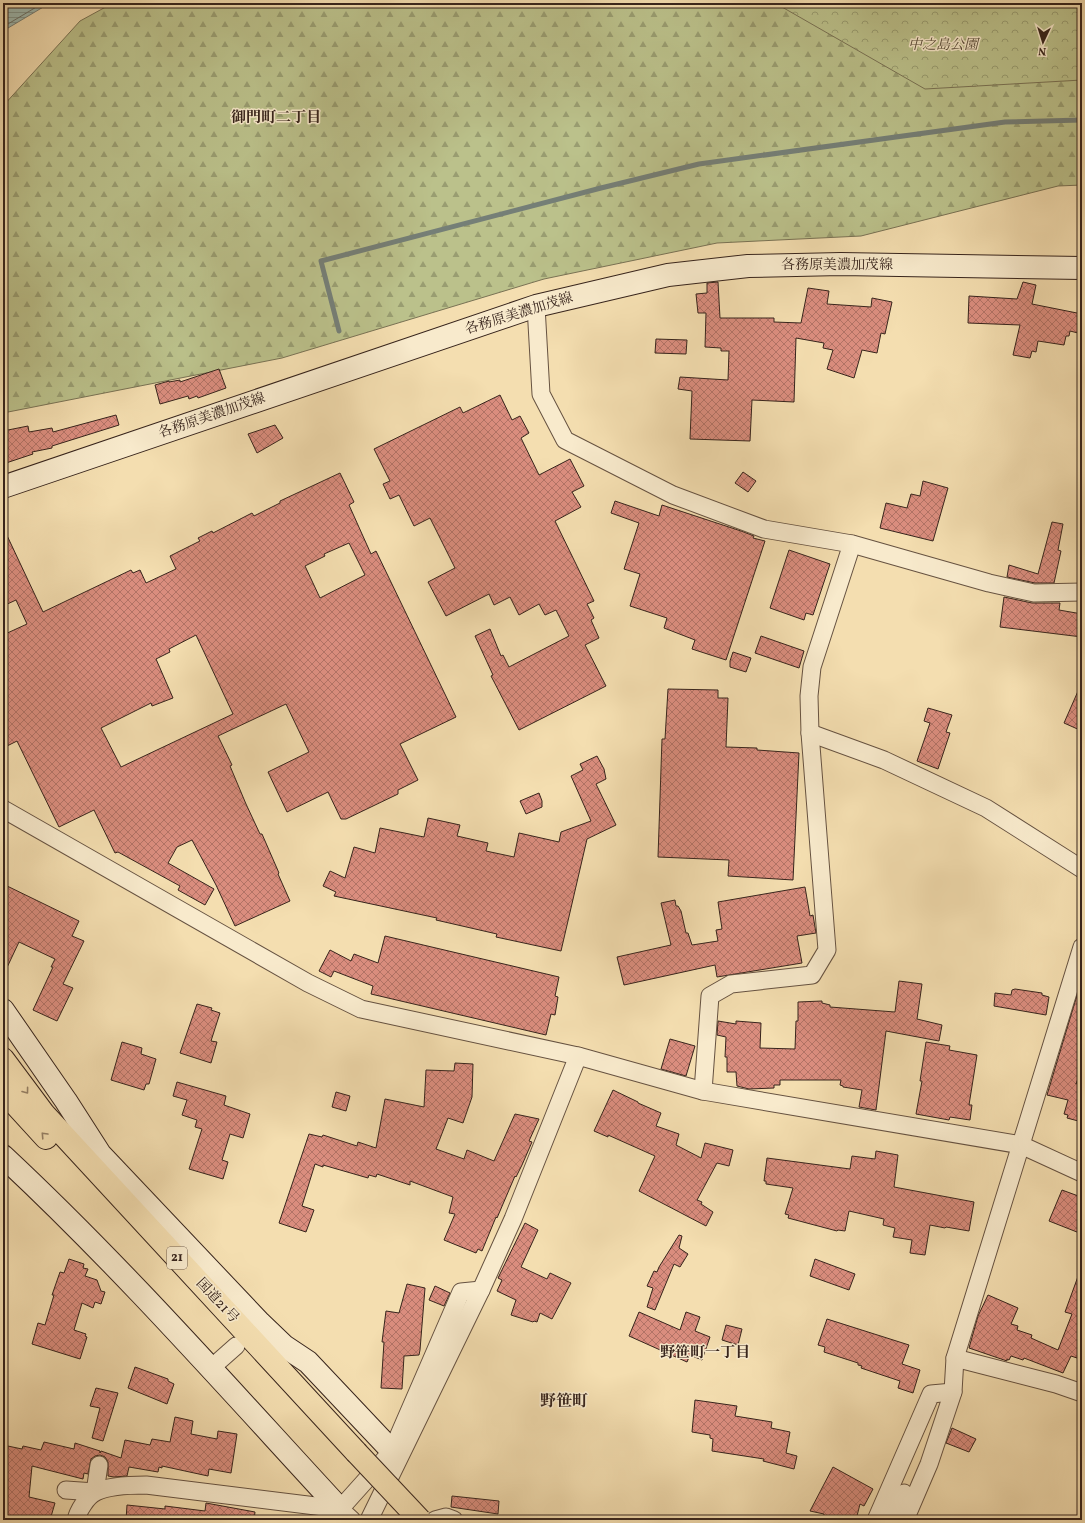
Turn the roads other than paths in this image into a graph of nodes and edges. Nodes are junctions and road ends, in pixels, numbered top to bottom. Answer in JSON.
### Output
{"nodes":[{"id":1,"x":1082,"y":268,"type":"edge"},
{"id":2,"x":536,"y":306,"type":"junction"},
{"id":3,"x":3,"y":487,"type":"edge"},
{"id":4,"x":852,"y":544,"type":"junction"},
{"id":5,"x":1082,"y":592,"type":"edge"},
{"id":6,"x":810,"y":733,"type":"junction"},
{"id":7,"x":3,"y":809,"type":"edge"},
{"id":8,"x":1082,"y":869,"type":"edge"},
{"id":9,"x":1082,"y":947,"type":"edge"},
{"id":10,"x":3,"y":1010,"type":"edge"},
{"id":11,"x":578,"y":1056,"type":"junction"},
{"id":12,"x":3,"y":1059,"type":"edge"},
{"id":13,"x":3,"y":1091,"type":"edge"},
{"id":14,"x":703,"y":1091,"type":"junction"},
{"id":15,"x":1021,"y":1145,"type":"junction"},
{"id":16,"x":3,"y":1156,"type":"edge"},
{"id":17,"x":1082,"y":1172,"type":"edge"},
{"id":18,"x":480,"y":1290,"type":"junction"},
{"id":19,"x":236,"y":1346,"type":"dead end"},
{"id":20,"x":955,"y":1358,"type":"junction"},
{"id":21,"x":210,"y":1369,"type":"junction"},
{"id":22,"x":953,"y":1392,"type":"junction"},
{"id":23,"x":1082,"y":1393,"type":"edge"},
{"id":24,"x":392,"y":1451,"type":"junction"},
{"id":25,"x":352,"y":1456,"type":"junction"},
{"id":26,"x":99,"y":1465,"type":"dead end"},
{"id":27,"x":66,"y":1490,"type":"dead end"},
{"id":28,"x":95,"y":1492,"type":"junction"},
{"id":29,"x":346,"y":1515,"type":"edge"},
{"id":30,"x":76,"y":1520,"type":"edge"},
{"id":31,"x":369,"y":1520,"type":"edge"},
{"id":32,"x":405,"y":1520,"type":"edge"},
{"id":33,"x":420,"y":1520,"type":"edge"},
{"id":34,"x":435,"y":1520,"type":"edge"},
{"id":35,"x":454,"y":1520,"type":"edge"},
{"id":36,"x":876,"y":1520,"type":"edge"},
{"id":37,"x":891,"y":1520,"type":"edge"},
{"id":38,"x":905,"y":1520,"type":"edge"}],
"edges":[{"from":1,"to":2,"type":"main road","name":"各務原美濃加茂線"},
{"from":2,"to":3,"type":"main road","name":"各務原美濃加茂線"},
{"from":2,"to":4,"type":"street"},
{"from":4,"to":5,"type":"street"},
{"from":4,"to":6,"type":"street"},
{"from":6,"to":8,"type":"street"},
{"from":6,"to":14,"type":"street"},
{"from":7,"to":11,"type":"street"},
{"from":9,"to":15,"type":"street"},
{"from":10,"to":24,"type":"main road"},
{"from":11,"to":14,"type":"street"},
{"from":11,"to":18,"type":"street"},
{"from":12,"to":25,"type":"highway","name":"国道21号","number":"21","one_way":true},
{"from":25,"to":13,"type":"highway","name":"国道21号","number":"21","one_way":true},
{"from":14,"to":15,"type":"street"},
{"from":15,"to":17,"type":"street"},
{"from":15,"to":20,"type":"street"},
{"from":16,"to":21,"type":"main road"},
{"from":18,"to":24,"type":"street"},
{"from":18,"to":31,"type":"street"},
{"from":19,"to":21,"type":"street"},
{"from":20,"to":22,"type":"street"},
{"from":20,"to":23,"type":"street"},
{"from":21,"to":29,"type":"main road"},
{"from":22,"to":36,"type":"street"},
{"from":22,"to":37,"type":"street"},
{"from":22,"to":38,"type":"street"},
{"from":24,"to":29,"type":"street"},
{"from":25,"to":32,"type":"highway","name":"国道21号","number":"21"},
{"from":25,"to":33,"type":"highway","name":"国道21号","number":"21","bridge":true},
{"from":26,"to":28,"type":"street"},
{"from":27,"to":28,"type":"street"},
{"from":28,"to":29,"type":"street"},
{"from":28,"to":30,"type":"street"},
{"from":34,"to":35,"type":"street"}]}
